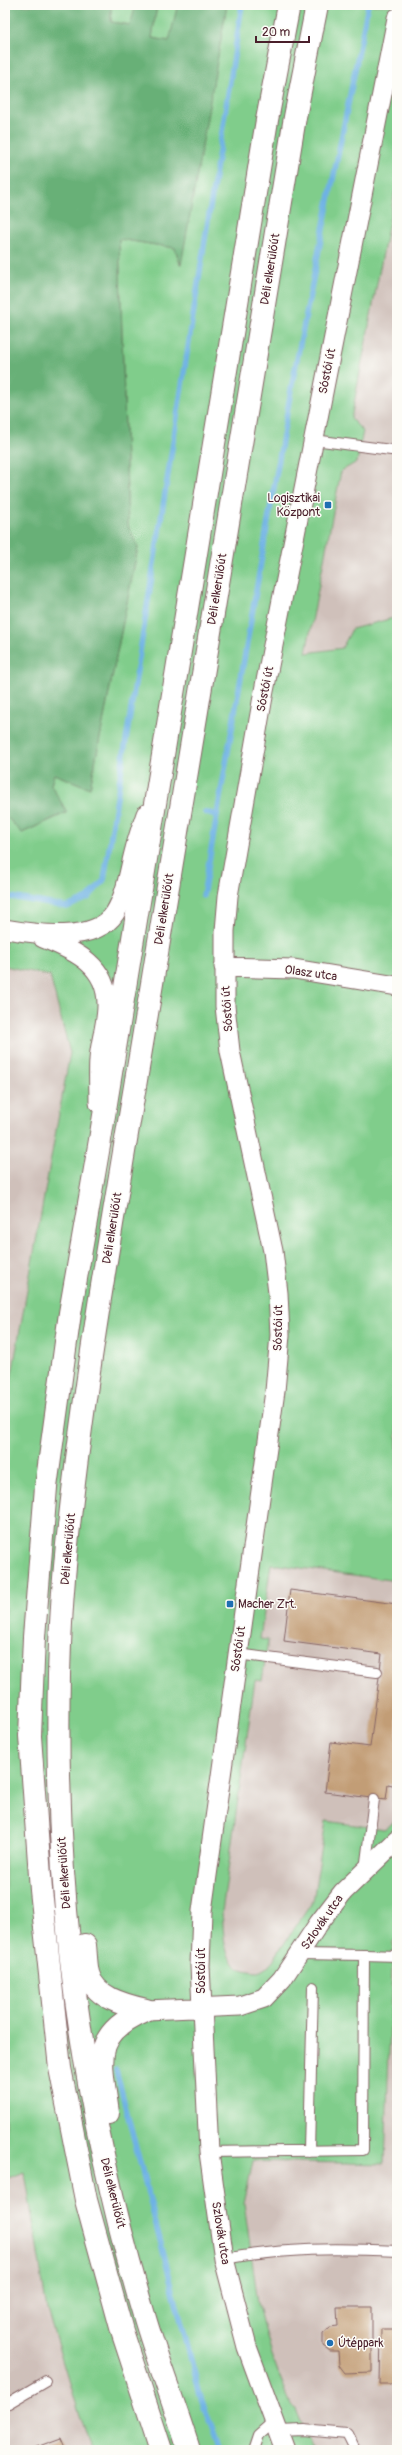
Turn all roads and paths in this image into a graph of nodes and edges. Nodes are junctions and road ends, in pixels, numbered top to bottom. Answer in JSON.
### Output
{"nodes":[{"id":1,"x":289,"y":5,"type":"edge"},
{"id":2,"x":317,"y":5,"type":"edge"},
{"id":3,"x":397,"y":18,"type":"edge"},
{"id":4,"x":314,"y":440,"type":"junction"},
{"id":5,"x":397,"y":448,"type":"edge"},
{"id":6,"x":159,"y":773,"type":"junction"},
{"id":7,"x":5,"y":928,"type":"edge"},
{"id":8,"x":33,"y":934,"type":"junction"},
{"id":9,"x":224,"y":967,"type":"junction"},
{"id":10,"x":397,"y":986,"type":"edge"},
{"id":11,"x":100,"y":1140,"type":"junction"},
{"id":12,"x":237,"y":1654,"type":"junction"},
{"id":13,"x":377,"y":1672,"type":"dead end"},
{"id":14,"x":374,"y":1799,"type":"dead end"},
{"id":15,"x":397,"y":1840,"type":"edge"},
{"id":16,"x":365,"y":1870,"type":"junction"},
{"id":17,"x":64,"y":1876,"type":"junction"},
{"id":18,"x":299,"y":1954,"type":"junction"},
{"id":19,"x":364,"y":1956,"type":"junction"},
{"id":20,"x":397,"y":1956,"type":"edge"},
{"id":21,"x":314,"y":1987,"type":"dead end"},
{"id":22,"x":201,"y":2006,"type":"junction"},
{"id":23,"x":146,"y":2010,"type":"junction"},
{"id":24,"x":309,"y":2151,"type":"junction"},
{"id":25,"x":209,"y":2152,"type":"junction"},
{"id":26,"x":104,"y":2161,"type":"junction"},
{"id":27,"x":397,"y":2251,"type":"edge"},
{"id":28,"x":224,"y":2259,"type":"junction"},
{"id":29,"x":46,"y":2381,"type":"dead end"},
{"id":30,"x":5,"y":2405,"type":"edge"},
{"id":31,"x":276,"y":2426,"type":"junction"},
{"id":32,"x":161,"y":2450,"type":"edge"},
{"id":33,"x":189,"y":2450,"type":"edge"},
{"id":34,"x":253,"y":2450,"type":"edge"},
{"id":35,"x":285,"y":2450,"type":"edge"},
{"id":36,"x":355,"y":2450,"type":"edge"}],
"edges":[{"from":1,"to":6,"type":"main road","name":"Déli elkerülőút"},
{"from":2,"to":17,"type":"main road","name":"Déli elkerülőút"},
{"from":3,"to":4,"type":"street","name":"Sóstói út"},
{"from":4,"to":5,"type":"lane"},
{"from":4,"to":9,"type":"street","name":"Sóstói út"},
{"from":6,"to":8,"type":"street"},
{"from":6,"to":11,"type":"main road","name":"Déli elkerülőút"},
{"from":7,"to":8,"type":"street"},
{"from":8,"to":11,"type":"street"},
{"from":9,"to":10,"type":"street","name":"Olasz utca"},
{"from":9,"to":12,"type":"street","name":"Sóstói út"},
{"from":11,"to":32,"type":"main road","name":"Déli elkerülőút"},
{"from":12,"to":13,"type":"lane"},
{"from":12,"to":22,"type":"street","name":"Sóstói út"},
{"from":14,"to":16,"type":"lane"},
{"from":15,"to":16,"type":"street","name":"Szlovák utca"},
{"from":16,"to":18,"type":"street","name":"Szlovák utca"},
{"from":17,"to":23,"type":"main road"},
{"from":17,"to":26,"type":"main road","name":"Déli elkerülőút"},
{"from":18,"to":19,"type":"lane"},
{"from":18,"to":22,"type":"street","name":"Szlovák utca"},
{"from":19,"to":20,"type":"lane"},
{"from":19,"to":24,"type":"lane"},
{"from":21,"to":24,"type":"lane"},
{"from":22,"to":23,"type":"street","name":"Szlovák utca"},
{"from":22,"to":25,"type":"street","name":"Szlovák utca"},
{"from":23,"to":26,"type":"main road"},
{"from":24,"to":25,"type":"lane"},
{"from":25,"to":28,"type":"street","name":"Szlovák utca"},
{"from":26,"to":33,"type":"main road","name":"Déli elkerülőút"},
{"from":27,"to":28,"type":"lane"},
{"from":28,"to":31,"type":"street","name":"Szlovák utca"},
{"from":29,"to":30,"type":"lane"},
{"from":31,"to":34,"type":"lane"},
{"from":31,"to":35,"type":"street","name":"Szlovák utca"},
{"from":31,"to":36,"type":"lane"}]}
